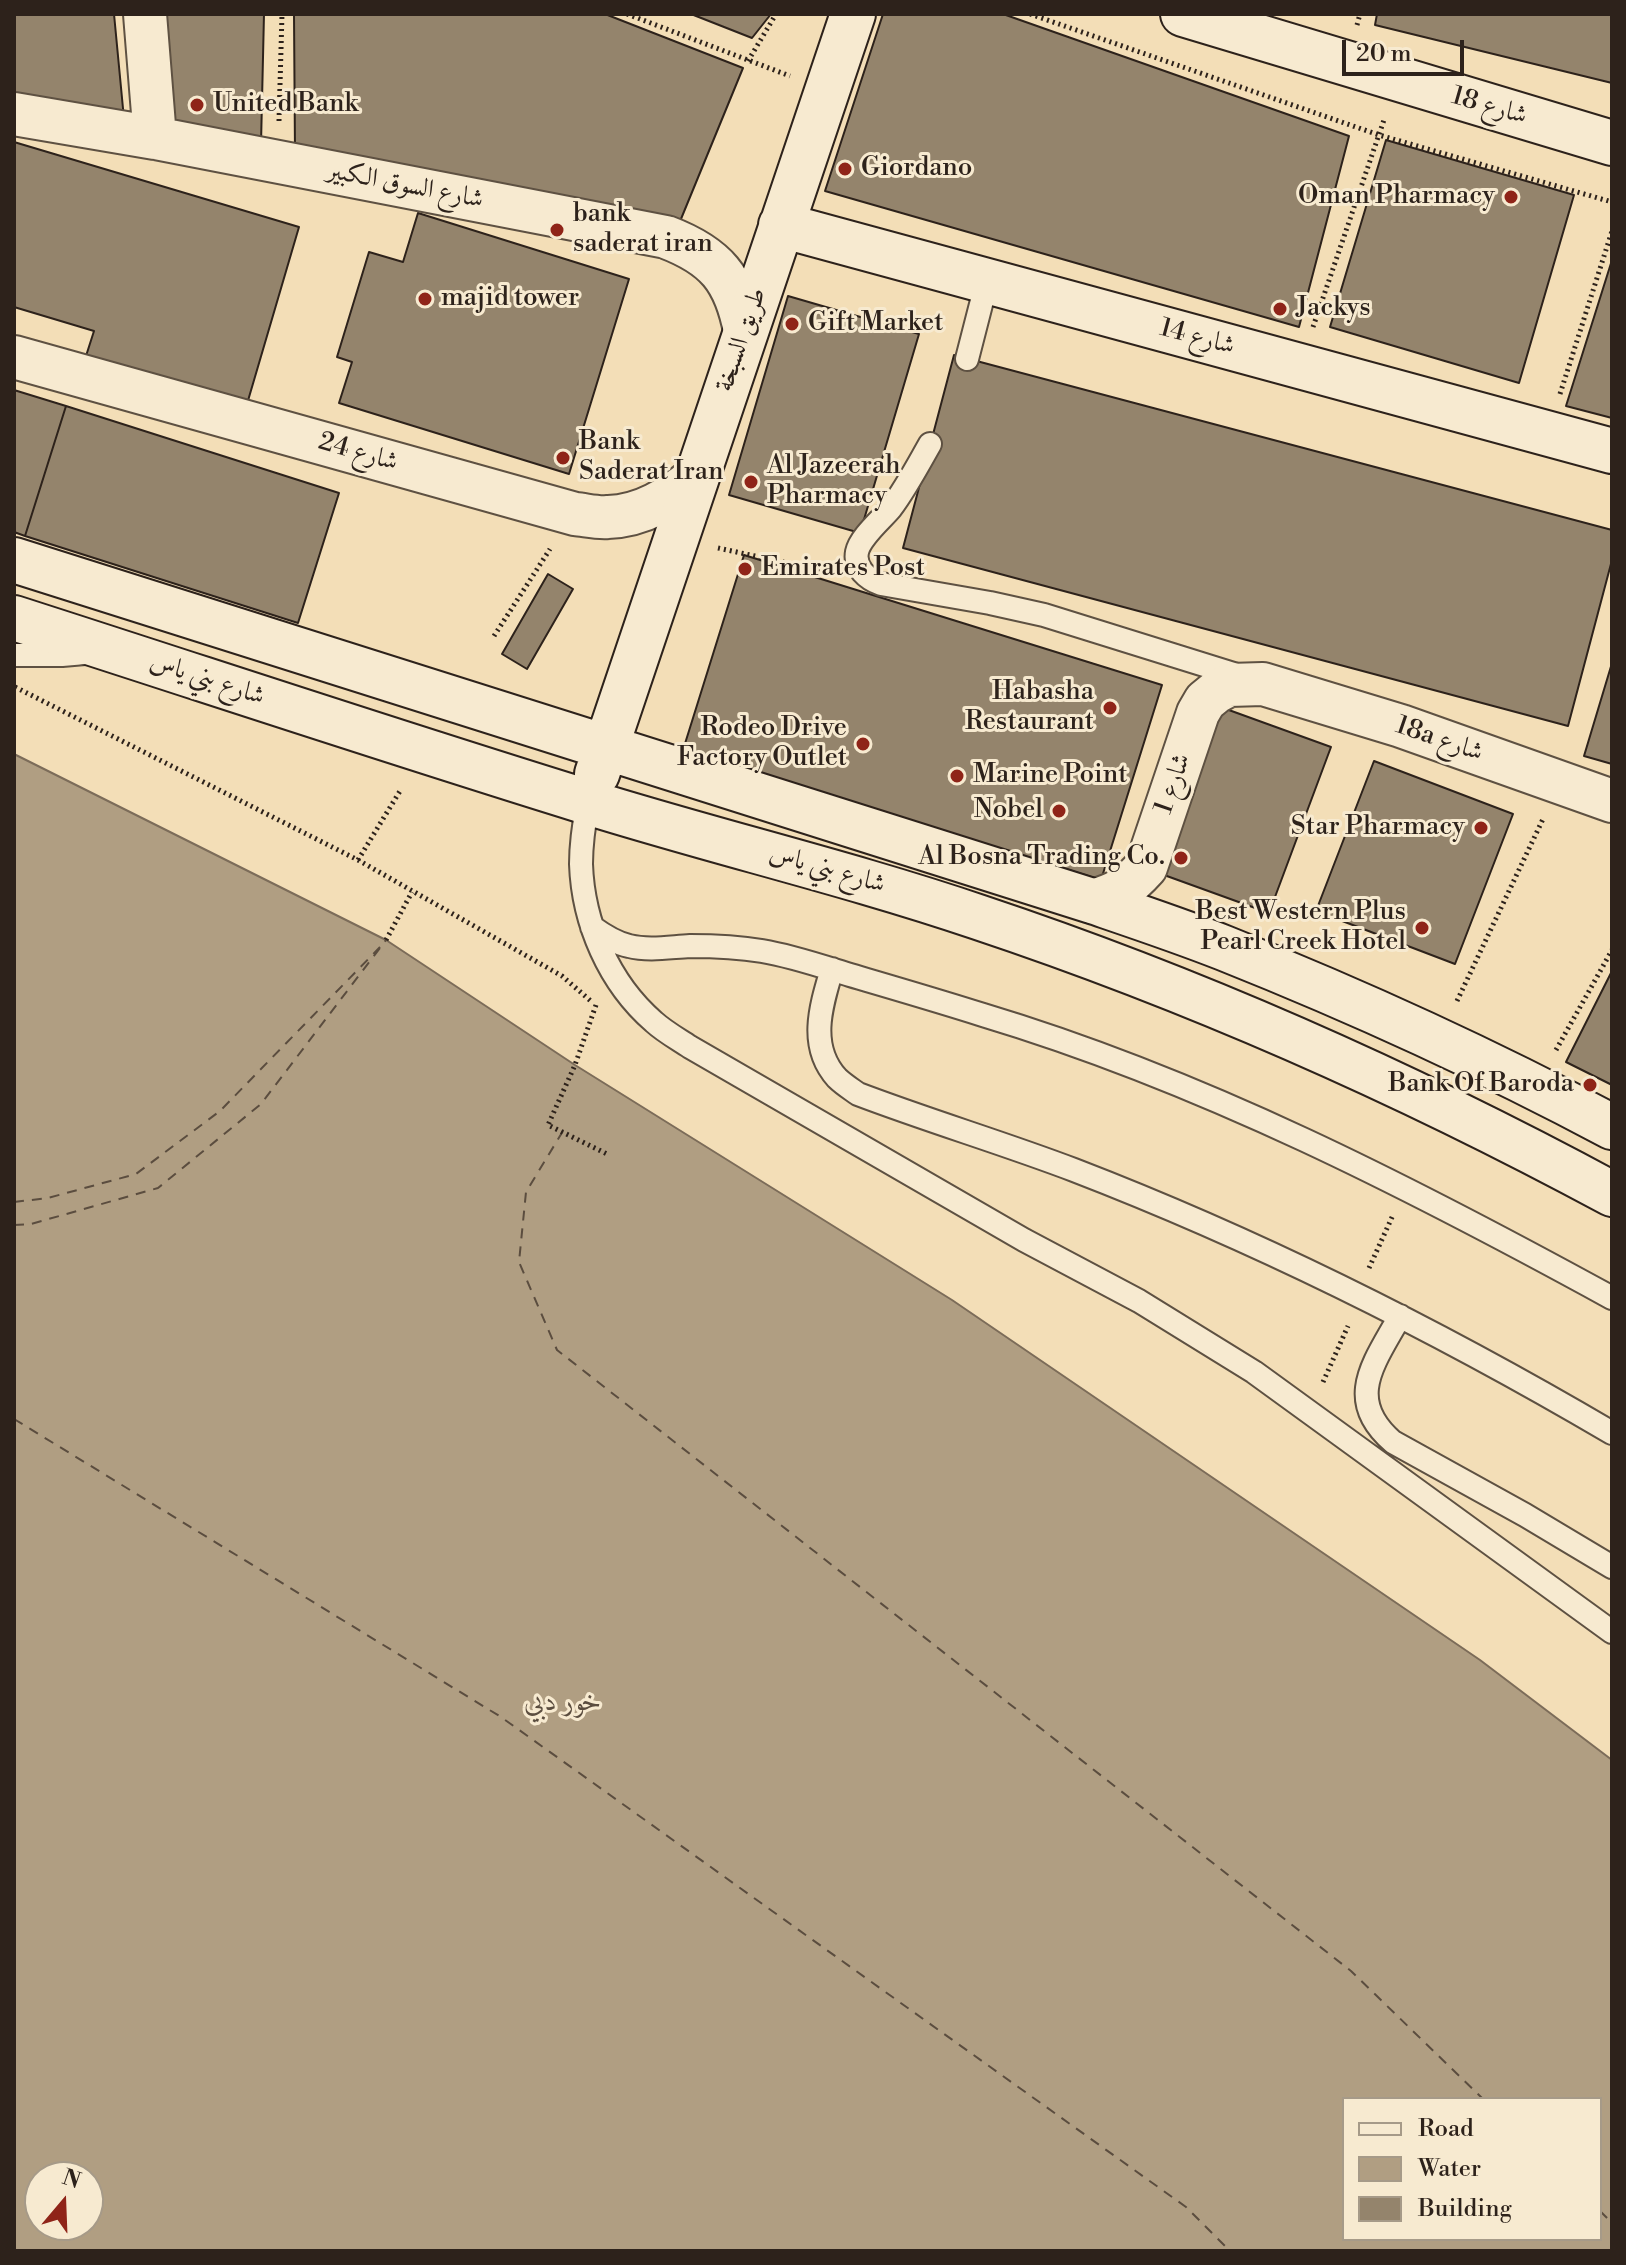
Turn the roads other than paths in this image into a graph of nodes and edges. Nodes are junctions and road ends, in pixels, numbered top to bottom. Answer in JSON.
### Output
{"nodes":[{"id":1,"x":145,"y":14,"type":"edge"},
{"id":2,"x":1183,"y":14,"type":"edge"},
{"id":3,"x":851,"y":17,"type":"edge"},
{"id":4,"x":14,"y":114,"type":"edge"},
{"id":5,"x":155,"y":138,"type":"junction"},
{"id":6,"x":1612,"y":143,"type":"edge"},
{"id":7,"x":781,"y":225,"type":"junction"},
{"id":8,"x":987,"y":281,"type":"junction"},
{"id":9,"x":745,"y":331,"type":"junction"},
{"id":10,"x":14,"y":357,"type":"edge"},
{"id":11,"x":967,"y":359,"type":"dead end"},
{"id":12,"x":930,"y":444,"type":"dead end"},
{"id":13,"x":1612,"y":451,"type":"edge"},
{"id":14,"x":696,"y":477,"type":"junction"},
{"id":15,"x":14,"y":560,"type":"edge"},
{"id":16,"x":14,"y":618,"type":"edge"},
{"id":17,"x":113,"y":650,"type":"junction"},
{"id":18,"x":14,"y":655,"type":"edge"},
{"id":19,"x":1263,"y":684,"type":"junction"},
{"id":20,"x":605,"y":746,"type":"junction"},
{"id":21,"x":1612,"y":801,"type":"edge"},
{"id":22,"x":588,"y":802,"type":"junction"},
{"id":23,"x":1092,"y":901,"type":"junction"},
{"id":24,"x":592,"y":927,"type":"junction"},
{"id":25,"x":832,"y":969,"type":"junction"},
{"id":26,"x":1612,"y":1127,"type":"edge"},
{"id":27,"x":1612,"y":1194,"type":"edge"},
{"id":28,"x":1612,"y":1298,"type":"edge"},
{"id":29,"x":1400,"y":1316,"type":"junction"},
{"id":30,"x":1612,"y":1433,"type":"edge"},
{"id":31,"x":1612,"y":1567,"type":"edge"},
{"id":32,"x":1612,"y":1632,"type":"edge"}],
"edges":[{"from":1,"to":5,"type":"street"},
{"from":2,"to":6,"type":"main road","name":"شارع 18"},
{"from":3,"to":7,"type":"main road","name":"طريق السبخة"},
{"from":4,"to":5,"type":"street","name":"شارع السوق الكبير"},
{"from":5,"to":9,"type":"street","name":"شارع السوق الكبير"},
{"from":7,"to":8,"type":"main road","name":"شارع 14"},
{"from":7,"to":9,"type":"main road","name":"طريق السبخة"},
{"from":8,"to":11,"type":"lane"},
{"from":8,"to":13,"type":"main road","name":"شارع 14"},
{"from":9,"to":14,"type":"main road","name":"طريق السبخة"},
{"from":10,"to":14,"type":"street","name":"شارع 24"},
{"from":12,"to":19,"type":"lane"},
{"from":14,"to":20,"type":"main road","name":"طريق السبخة"},
{"from":15,"to":20,"type":"main road","name":"شارع بني ياس"},
{"from":16,"to":17,"type":"main road","name":"شارع بني ياس"},
{"from":17,"to":18,"type":"lane"},
{"from":17,"to":22,"type":"main road","name":"شارع بني ياس"},
{"from":19,"to":21,"type":"street","name":"18a شارع"},
{"from":19,"to":23,"type":"street","name":"شارع 1"},
{"from":20,"to":22,"type":"main road","name":"طريق السبخة"},
{"from":20,"to":23,"type":"main road","name":"شارع بني ياس"},
{"from":22,"to":24,"type":"lane"},
{"from":22,"to":27,"type":"main road","name":"شارع بني ياس"},
{"from":23,"to":26,"type":"main road","name":"شارع بني ياس"},
{"from":24,"to":25,"type":"lane"},
{"from":24,"to":32,"type":"lane"},
{"from":25,"to":28,"type":"lane"},
{"from":25,"to":29,"type":"lane"},
{"from":29,"to":30,"type":"lane"},
{"from":29,"to":31,"type":"lane"}]}
